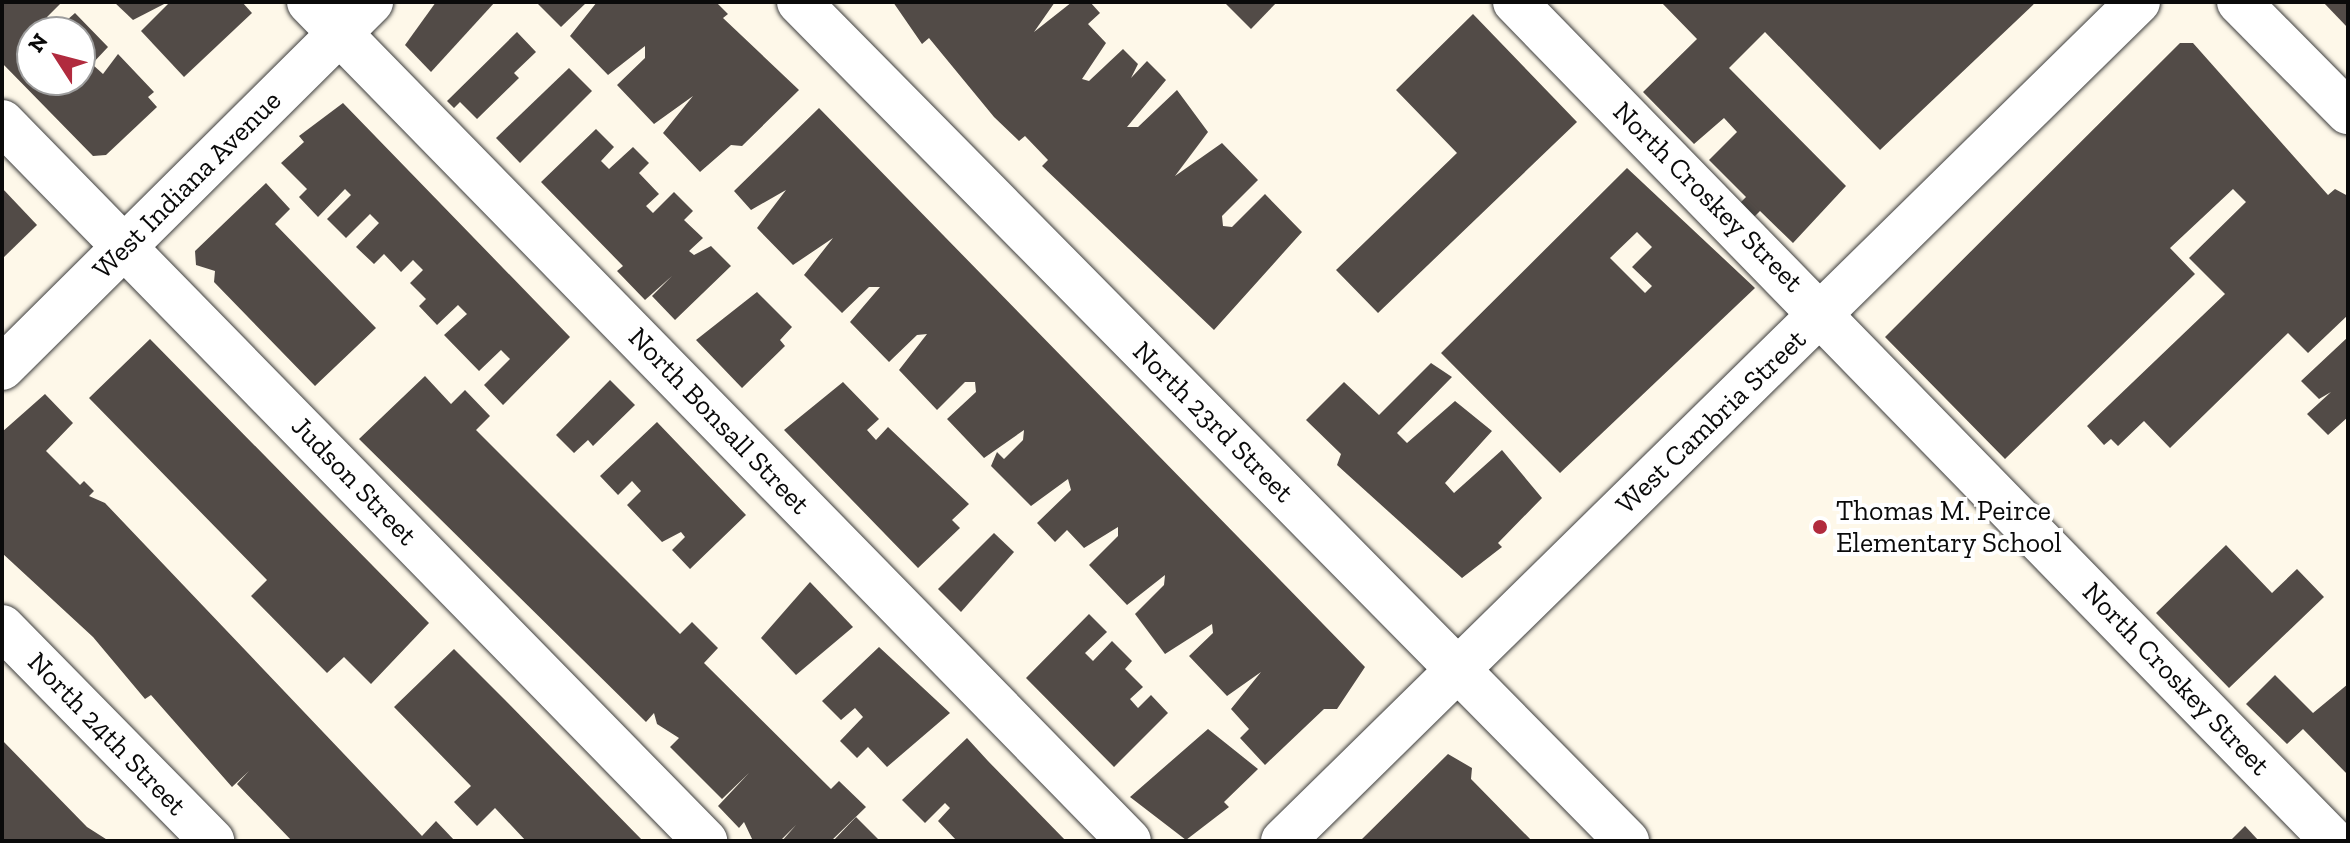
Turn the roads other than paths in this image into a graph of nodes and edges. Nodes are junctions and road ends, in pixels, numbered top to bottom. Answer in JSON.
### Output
{"nodes":[{"id":1,"x":309,"y":2,"type":"edge"},
{"id":2,"x":371,"y":2,"type":"edge"},
{"id":3,"x":799,"y":2,"type":"edge"},
{"id":4,"x":1515,"y":2,"type":"edge"},
{"id":5,"x":2138,"y":2,"type":"edge"},
{"id":6,"x":2239,"y":2,"type":"edge"},
{"id":7,"x":341,"y":34,"type":"junction"},
{"id":8,"x":2348,"y":112,"type":"edge"},
{"id":9,"x":2,"y":122,"type":"edge"},
{"id":10,"x":125,"y":247,"type":"junction"},
{"id":11,"x":1821,"y":313,"type":"junction"},
{"id":12,"x":2,"y":368,"type":"edge"},
{"id":13,"x":2,"y":627,"type":"edge"},
{"id":14,"x":1458,"y":669,"type":"junction"},
{"id":15,"x":212,"y":841,"type":"edge"},
{"id":16,"x":705,"y":841,"type":"edge"},
{"id":17,"x":1129,"y":841,"type":"edge"},
{"id":18,"x":1283,"y":841,"type":"edge"},
{"id":19,"x":1627,"y":841,"type":"edge"},
{"id":20,"x":2333,"y":841,"type":"edge"}],
"edges":[{"from":1,"to":7,"type":"street","name":"North Bonsall Street"},
{"from":2,"to":7,"type":"street","name":"West Indiana Avenue"},
{"from":3,"to":14,"type":"street","name":"North 23rd Street"},
{"from":4,"to":11,"type":"street","name":"North Croskey Street"},
{"from":5,"to":11,"type":"street","name":"West Cambria Street"},
{"from":6,"to":8,"type":"street"},
{"from":7,"to":10,"type":"street","name":"West Indiana Avenue"},
{"from":7,"to":17,"type":"street","name":"North Bonsall Street"},
{"from":9,"to":10,"type":"street","name":"Judson Street"},
{"from":10,"to":12,"type":"street","name":"West Indiana Avenue"},
{"from":10,"to":16,"type":"street","name":"Judson Street"},
{"from":11,"to":14,"type":"street","name":"West Cambria Street"},
{"from":11,"to":20,"type":"street","name":"North Croskey Street"},
{"from":13,"to":15,"type":"street","name":"North 24th Street"},
{"from":14,"to":18,"type":"street","name":"West Cambria Street"},
{"from":14,"to":19,"type":"street","name":"North 23rd Street"}]}
